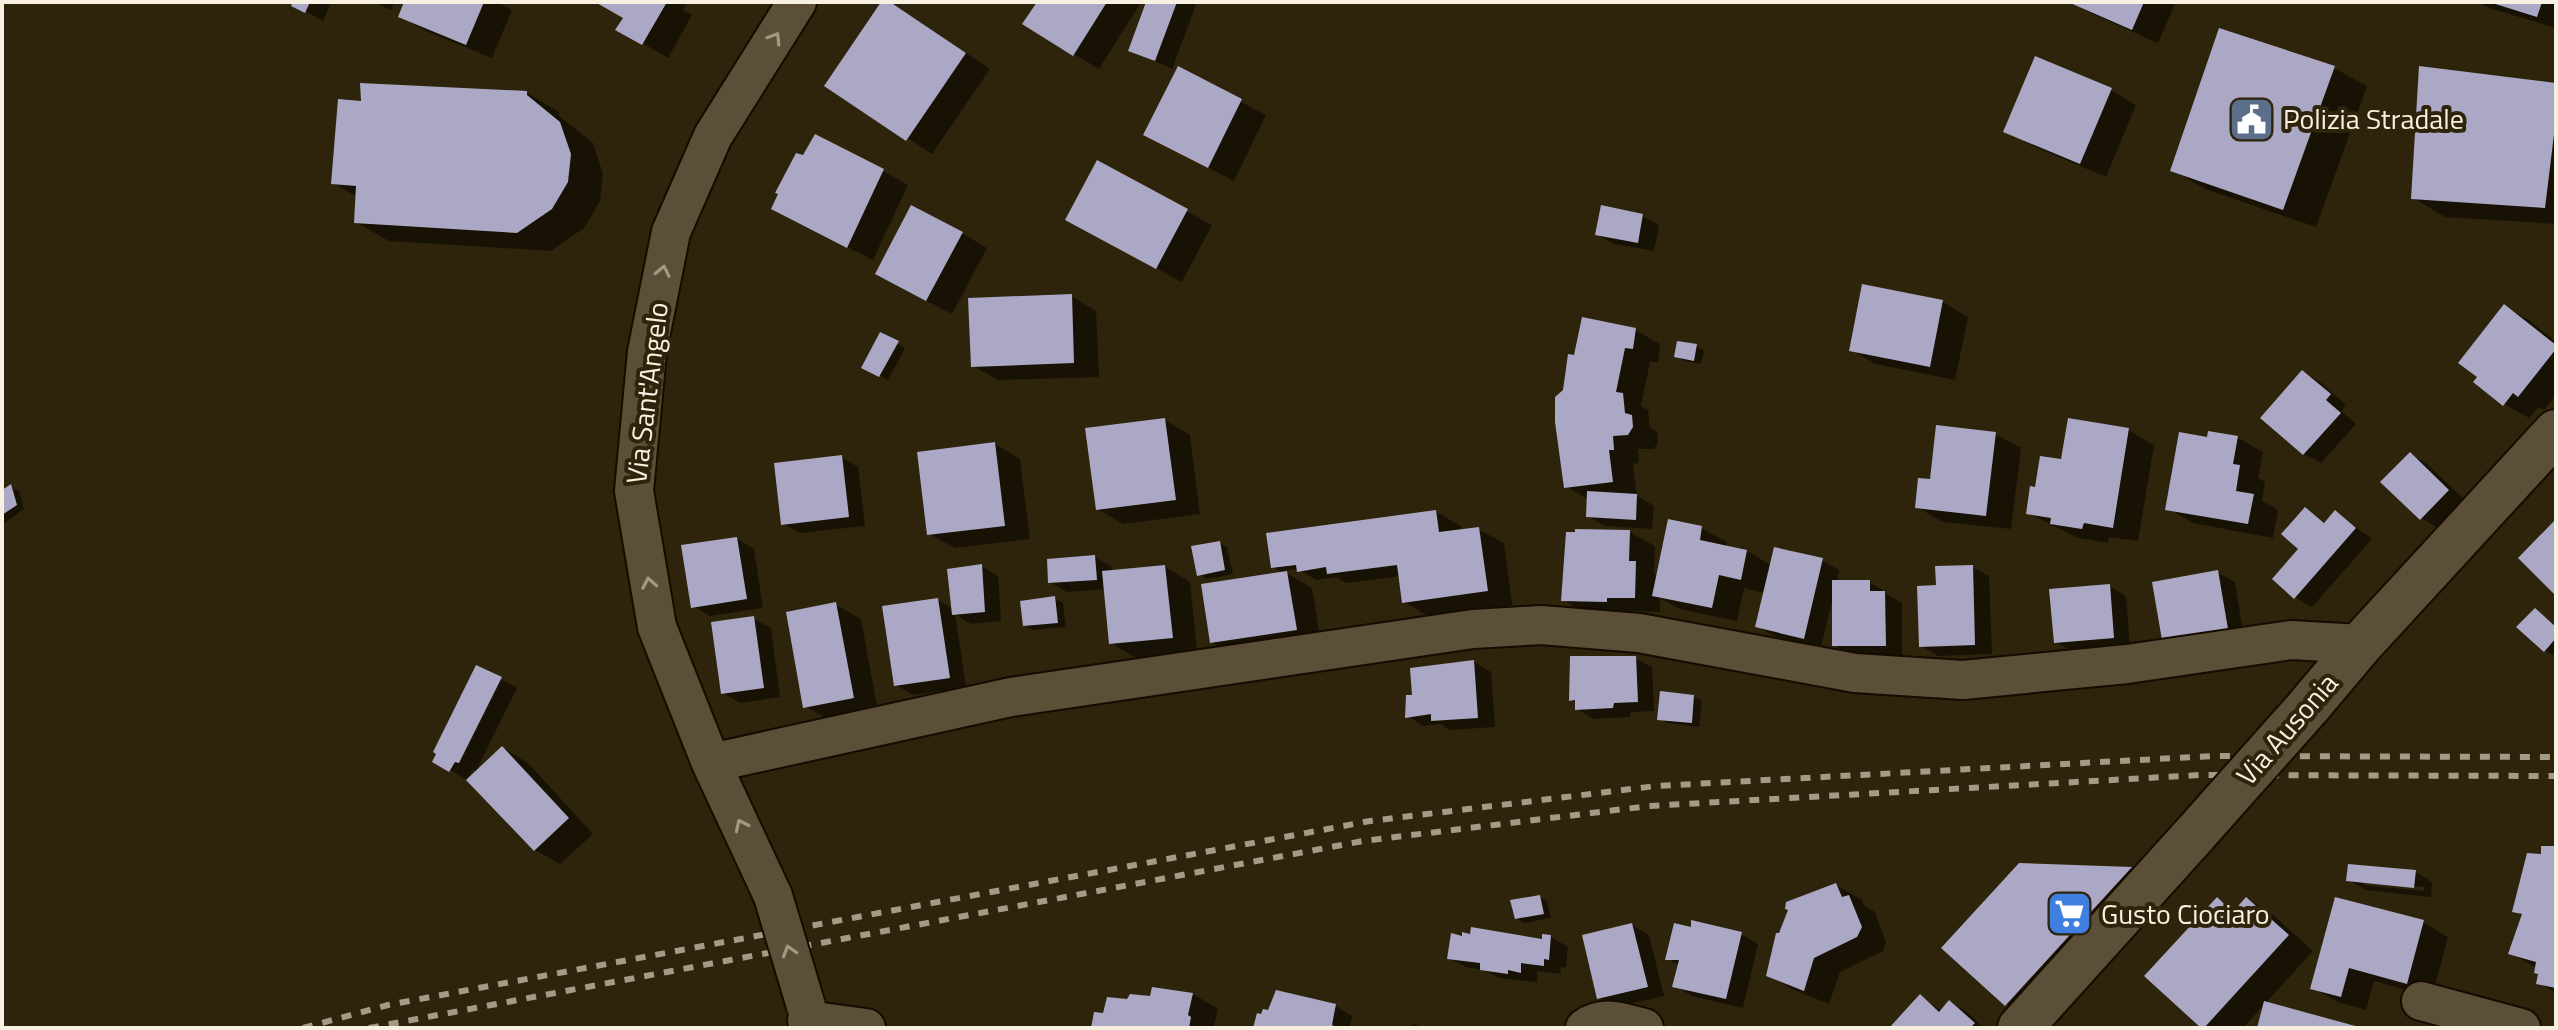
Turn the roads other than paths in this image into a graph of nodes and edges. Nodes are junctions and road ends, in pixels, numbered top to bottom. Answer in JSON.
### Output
{"nodes":[{"id":1,"x":797,"y":2,"type":"edge"},
{"id":2,"x":2556,"y":432,"type":"edge"},
{"id":3,"x":2361,"y":644,"type":"junction"},
{"id":4,"x":711,"y":763,"type":"junction"},
{"id":5,"x":2421,"y":1001,"type":"dead end"},
{"id":6,"x":807,"y":1018,"type":"edge"},
{"id":7,"x":866,"y":1028,"type":"edge"},
{"id":8,"x":1585,"y":1028,"type":"edge"},
{"id":9,"x":1644,"y":1028,"type":"edge"},
{"id":10,"x":2020,"y":1028,"type":"edge"},
{"id":11,"x":2521,"y":1028,"type":"edge"}],
"edges":[{"from":4,"to":1,"type":"street","name":"Via Sant'Angelo","one_way":true},
{"from":2,"to":3,"type":"street","name":"Via Ausonia"},
{"from":3,"to":4,"type":"street"},
{"from":3,"to":10,"type":"street","name":"Via Ausonia","bridge":true},
{"from":6,"to":4,"type":"street","name":"Via Sant'Angelo","one_way":true,"bridge":true},
{"from":5,"to":11,"type":"street"},
{"from":6,"to":7,"type":"street"},
{"from":8,"to":9,"type":"street"}]}
